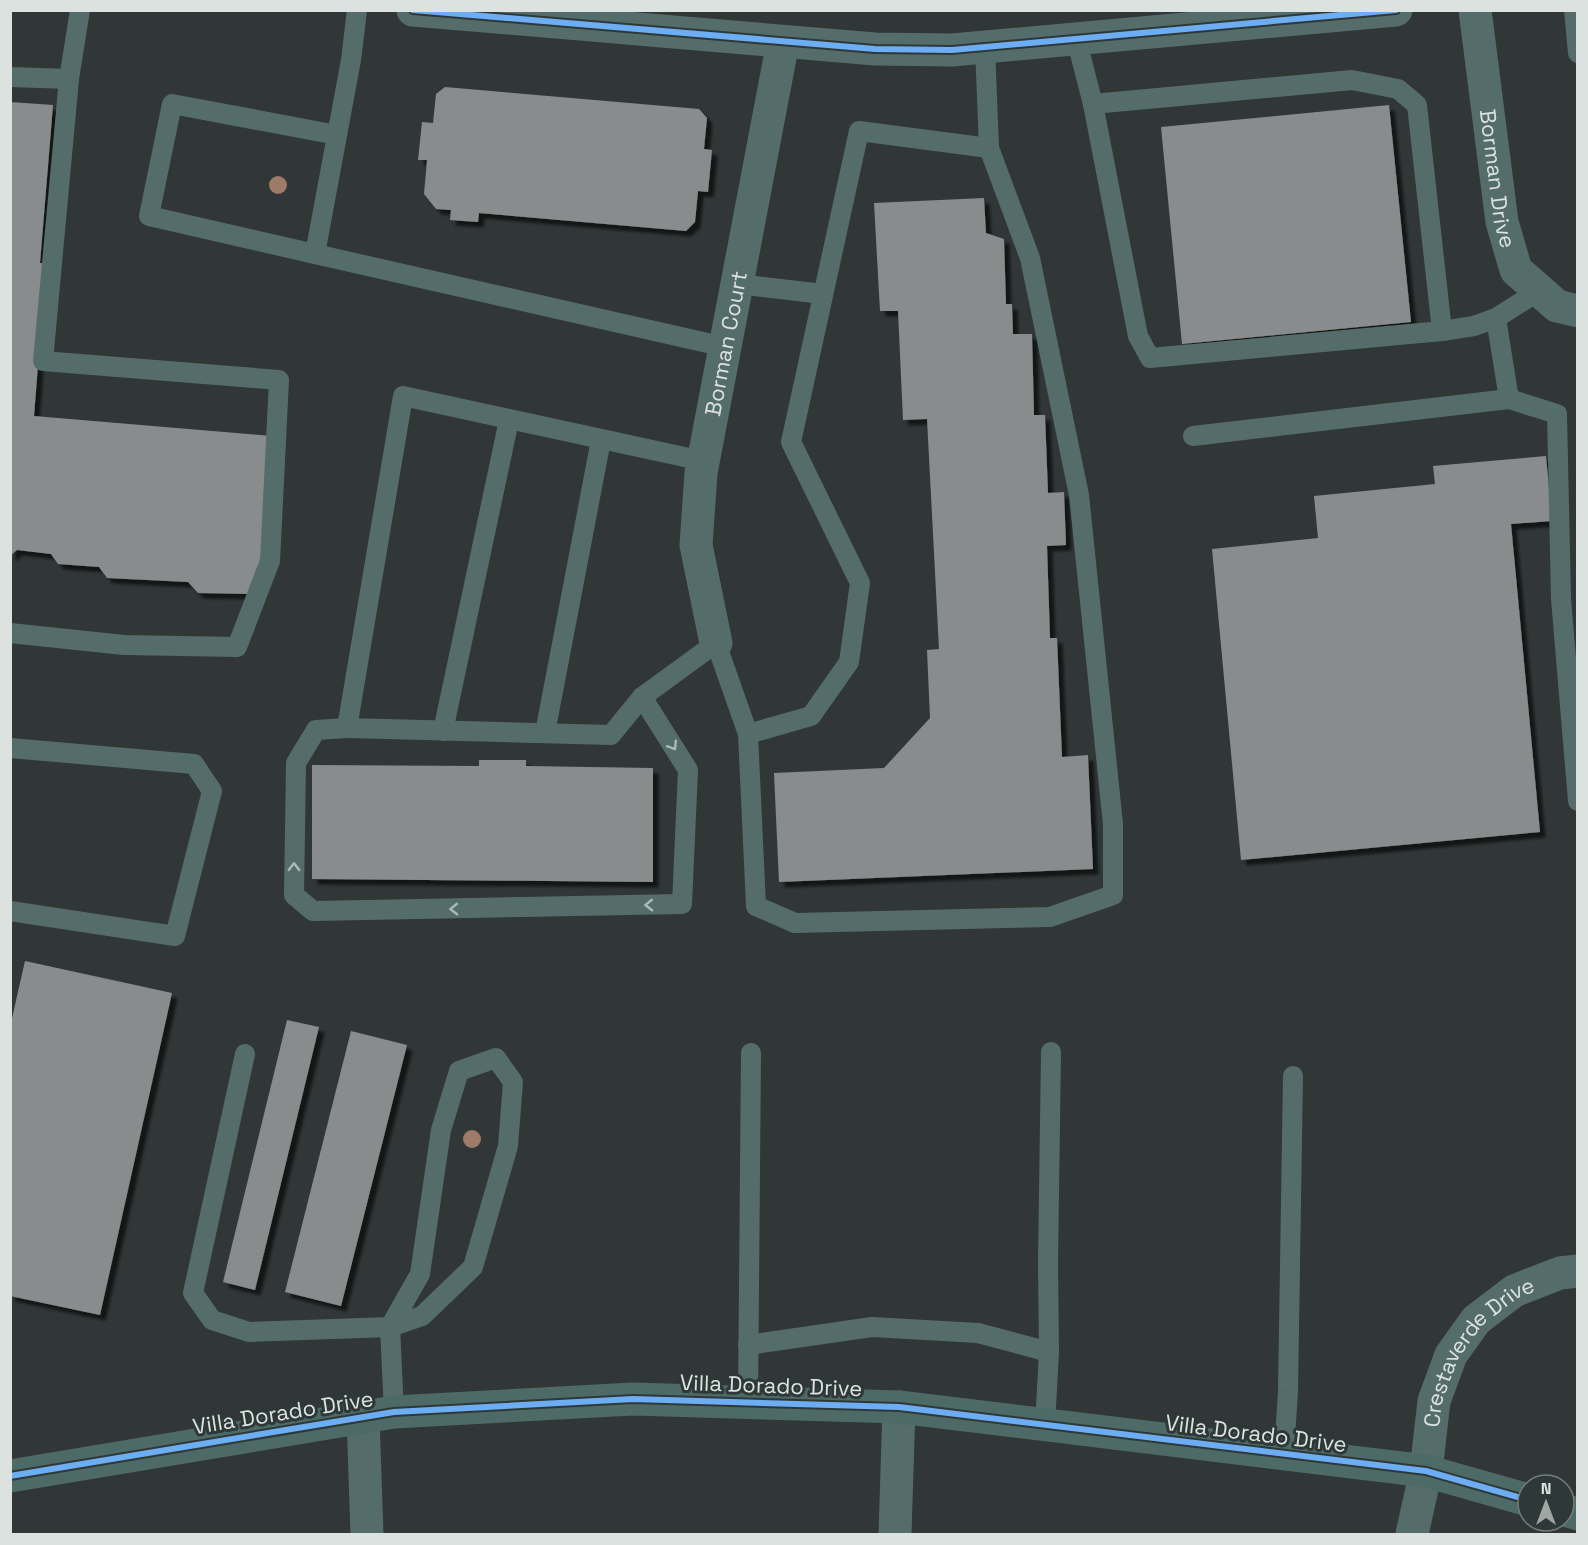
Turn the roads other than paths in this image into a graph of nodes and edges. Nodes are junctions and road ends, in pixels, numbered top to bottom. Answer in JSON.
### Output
{"nodes":[{"id":1,"x":80,"y":10,"type":"edge"},
{"id":2,"x":357,"y":10,"type":"edge"},
{"id":3,"x":413,"y":10,"type":"edge"},
{"id":4,"x":1396,"y":10,"type":"edge"},
{"id":5,"x":1475,"y":10,"type":"edge"},
{"id":6,"x":1574,"y":10,"type":"edge"},
{"id":7,"x":1076,"y":38,"type":"junction"},
{"id":8,"x":783,"y":42,"type":"junction"},
{"id":9,"x":985,"y":47,"type":"junction"},
{"id":10,"x":1578,"y":53,"type":"edge"},
{"id":11,"x":10,"y":77,"type":"edge"},
{"id":12,"x":69,"y":79,"type":"junction"},
{"id":13,"x":1093,"y":104,"type":"junction"},
{"id":14,"x":337,"y":135,"type":"junction"},
{"id":15,"x":989,"y":148,"type":"junction"},
{"id":16,"x":315,"y":254,"type":"junction"},
{"id":17,"x":737,"y":284,"type":"junction"},
{"id":18,"x":1539,"y":291,"type":"junction"},
{"id":19,"x":823,"y":294,"type":"junction"},
{"id":20,"x":1578,"y":311,"type":"edge"},
{"id":21,"x":1496,"y":318,"type":"junction"},
{"id":22,"x":1442,"y":331,"type":"junction"},
{"id":23,"x":725,"y":347,"type":"junction"},
{"id":24,"x":1509,"y":399,"type":"junction"},
{"id":25,"x":509,"y":420,"type":"junction"},
{"id":26,"x":1193,"y":436,"type":"dead end"},
{"id":27,"x":601,"y":440,"type":"junction"},
{"id":28,"x":702,"y":461,"type":"junction"},
{"id":29,"x":10,"y":633,"type":"edge"},
{"id":30,"x":716,"y":643,"type":"junction"},
{"id":31,"x":642,"y":696,"type":"junction"},
{"id":32,"x":347,"y":728,"type":"junction"},
{"id":33,"x":443,"y":731,"type":"junction"},
{"id":34,"x":545,"y":734,"type":"junction"},
{"id":35,"x":748,"y":734,"type":"junction"},
{"id":36,"x":10,"y":748,"type":"edge"},
{"id":37,"x":1578,"y":801,"type":"edge"},
{"id":38,"x":10,"y":911,"type":"edge"},
{"id":39,"x":1051,"y":1052,"type":"dead end"},
{"id":40,"x":751,"y":1053,"type":"dead end"},
{"id":41,"x":245,"y":1054,"type":"dead end"},
{"id":42,"x":1293,"y":1076,"type":"dead end"},
{"id":43,"x":1578,"y":1271,"type":"edge"},
{"id":44,"x":390,"y":1327,"type":"junction"},
{"id":45,"x":748,"y":1346,"type":"junction"},
{"id":46,"x":1049,"y":1352,"type":"junction"},
{"id":47,"x":748,"y":1403,"type":"junction"},
{"id":48,"x":899,"y":1407,"type":"junction"},
{"id":49,"x":379,"y":1415,"type":"junction"},
{"id":50,"x":1045,"y":1425,"type":"junction"},
{"id":51,"x":1284,"y":1455,"type":"junction"},
{"id":52,"x":1426,"y":1471,"type":"junction"},
{"id":53,"x":10,"y":1476,"type":"edge"},
{"id":54,"x":1516,"y":1497,"type":"edge"},
{"id":55,"x":367,"y":1534,"type":"edge"},
{"id":56,"x":895,"y":1534,"type":"edge"},
{"id":57,"x":1412,"y":1534,"type":"edge"}],
"edges":[{"from":1,"to":12,"type":"lane"},
{"from":2,"to":14,"type":"lane"},
{"from":3,"to":8,"type":"street"},
{"from":4,"to":7,"type":"street"},
{"from":5,"to":18,"type":"street","name":"Borman Drive"},
{"from":6,"to":10,"type":"lane"},
{"from":7,"to":9,"type":"street"},
{"from":7,"to":13,"type":"lane"},
{"from":8,"to":9,"type":"street"},
{"from":8,"to":17,"type":"street","name":"Borman Court"},
{"from":9,"to":15,"type":"lane"},
{"from":11,"to":12,"type":"lane"},
{"from":12,"to":29,"type":"lane"},
{"from":13,"to":22,"type":"lane"},
{"from":13,"to":22,"type":"lane"},
{"from":14,"to":16,"type":"lane"},
{"from":14,"to":16,"type":"lane"},
{"from":15,"to":19,"type":"lane"},
{"from":15,"to":35,"type":"lane"},
{"from":16,"to":23,"type":"lane"},
{"from":17,"to":19,"type":"lane"},
{"from":17,"to":23,"type":"street","name":"Borman Court"},
{"from":18,"to":20,"type":"street","name":"Borman Drive"},
{"from":18,"to":21,"type":"lane"},
{"from":19,"to":35,"type":"lane"},
{"from":21,"to":22,"type":"lane"},
{"from":21,"to":24,"type":"lane"},
{"from":23,"to":28,"type":"street","name":"Borman Court"},
{"from":24,"to":26,"type":"lane"},
{"from":24,"to":37,"type":"lane"},
{"from":25,"to":27,"type":"lane"},
{"from":25,"to":32,"type":"lane"},
{"from":25,"to":33,"type":"lane"},
{"from":27,"to":28,"type":"lane"},
{"from":27,"to":34,"type":"lane"},
{"from":28,"to":30,"type":"street","name":"Borman Court"},
{"from":30,"to":31,"type":"lane"},
{"from":30,"to":35,"type":"lane"},
{"from":31,"to":32,"type":"lane","one_way":true},
{"from":31,"to":34,"type":"lane"},
{"from":32,"to":33,"type":"lane"},
{"from":33,"to":34,"type":"lane"},
{"from":36,"to":38,"type":"lane"},
{"from":39,"to":46,"type":"lane"},
{"from":40,"to":45,"type":"lane"},
{"from":41,"to":44,"type":"lane"},
{"from":42,"to":51,"type":"lane"},
{"from":43,"to":52,"type":"street","name":"Crestaverde Drive"},
{"from":44,"to":44,"type":"lane"},
{"from":44,"to":49,"type":"lane"},
{"from":45,"to":46,"type":"lane"},
{"from":45,"to":47,"type":"lane"},
{"from":46,"to":50,"type":"lane"},
{"from":47,"to":48,"type":"street","name":"Villa Dorado Drive"},
{"from":47,"to":49,"type":"street","name":"Villa Dorado Drive"},
{"from":48,"to":50,"type":"street","name":"Villa Dorado Drive"},
{"from":48,"to":56,"type":"street"},
{"from":49,"to":53,"type":"street","name":"Villa Dorado Drive"},
{"from":49,"to":55,"type":"street"},
{"from":50,"to":51,"type":"street","name":"Villa Dorado Drive"},
{"from":51,"to":52,"type":"street","name":"Villa Dorado Drive"},
{"from":52,"to":54,"type":"street","name":"Villa Dorado Drive"},
{"from":52,"to":57,"type":"street"}]}
